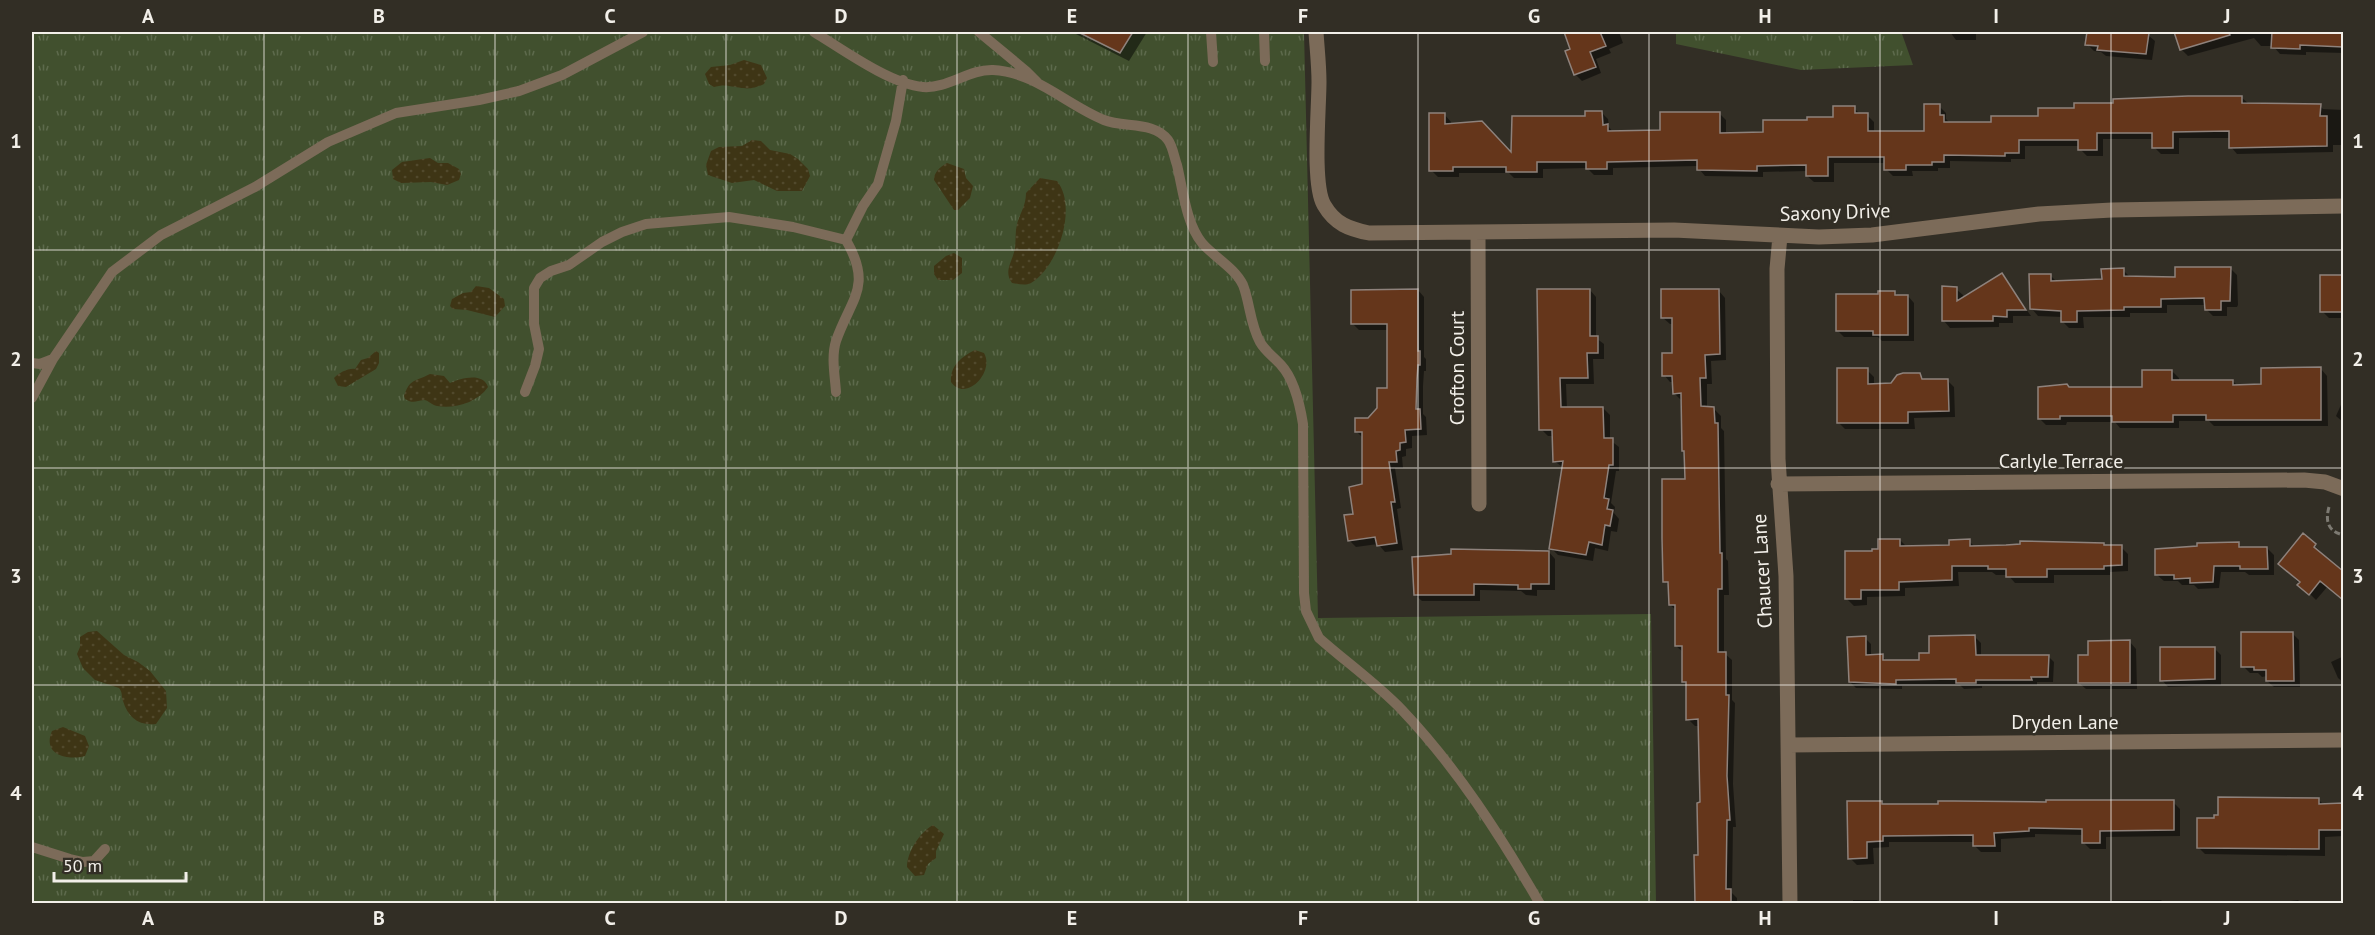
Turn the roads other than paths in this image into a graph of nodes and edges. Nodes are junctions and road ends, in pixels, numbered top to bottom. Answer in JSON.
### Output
{"nodes":[{"id":1,"x":643,"y":32,"type":"edge"},
{"id":2,"x":814,"y":32,"type":"edge"},
{"id":3,"x":979,"y":32,"type":"edge"},
{"id":4,"x":1211,"y":32,"type":"edge"},
{"id":5,"x":1264,"y":32,"type":"edge"},
{"id":6,"x":1316,"y":32,"type":"edge"},
{"id":7,"x":1265,"y":61,"type":"dead end"},
{"id":8,"x":1213,"y":62,"type":"dead end"},
{"id":9,"x":903,"y":80,"type":"junction"},
{"id":10,"x":1038,"y":83,"type":"junction"},
{"id":11,"x":2343,"y":206,"type":"edge"},
{"id":12,"x":1478,"y":232,"type":"junction"},
{"id":13,"x":1780,"y":236,"type":"junction"},
{"id":14,"x":846,"y":240,"type":"junction"},
{"id":15,"x":53,"y":359,"type":"junction"},
{"id":16,"x":32,"y":363,"type":"edge"},
{"id":17,"x":525,"y":392,"type":"dead end"},
{"id":18,"x":836,"y":392,"type":"dead end"},
{"id":19,"x":32,"y":398,"type":"edge"},
{"id":20,"x":1778,"y":484,"type":"junction"},
{"id":21,"x":2343,"y":489,"type":"edge"},
{"id":22,"x":1479,"y":504,"type":"dead end"},
{"id":23,"x":2343,"y":740,"type":"edge"},
{"id":24,"x":1788,"y":745,"type":"junction"},
{"id":25,"x":32,"y":847,"type":"edge"},
{"id":26,"x":105,"y":849,"type":"dead end"},
{"id":27,"x":1540,"y":903,"type":"edge"},
{"id":28,"x":1790,"y":903,"type":"edge"}],
"edges":[{"from":1,"to":15,"type":"lane"},
{"from":2,"to":9,"type":"lane"},
{"from":3,"to":10,"type":"lane"},
{"from":4,"to":8,"type":"lane"},
{"from":5,"to":7,"type":"lane"},
{"from":6,"to":12,"type":"street","name":"Saxony Drive"},
{"from":9,"to":10,"type":"lane"},
{"from":9,"to":14,"type":"lane"},
{"from":10,"to":27,"type":"lane"},
{"from":11,"to":13,"type":"street","name":"Saxony Drive"},
{"from":12,"to":13,"type":"street","name":"Saxony Drive"},
{"from":12,"to":22,"type":"street","name":"Crofton Court"},
{"from":13,"to":20,"type":"street","name":"Chaucer Lane"},
{"from":14,"to":17,"type":"lane"},
{"from":14,"to":18,"type":"lane"},
{"from":15,"to":16,"type":"lane"},
{"from":15,"to":19,"type":"lane"},
{"from":20,"to":21,"type":"street","name":"Carlyle Terrace"},
{"from":20,"to":24,"type":"street","name":"Chaucer Lane"},
{"from":23,"to":24,"type":"street","name":"Dryden Lane"},
{"from":24,"to":28,"type":"street","name":"Chaucer Lane"},
{"from":25,"to":26,"type":"lane"}]}
